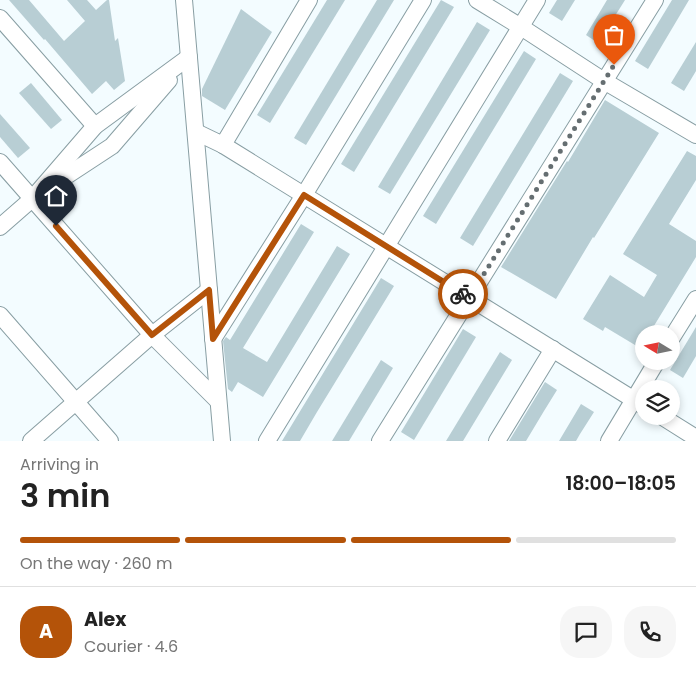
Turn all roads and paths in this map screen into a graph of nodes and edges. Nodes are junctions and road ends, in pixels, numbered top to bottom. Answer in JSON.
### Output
{"nodes":[{"id":1,"x":184,"y":0,"type":"edge"},
{"id":2,"x":309,"y":0,"type":"edge"},
{"id":3,"x":423,"y":0,"type":"edge"},
{"id":4,"x":477,"y":0,"type":"edge"},
{"id":5,"x":537,"y":0,"type":"edge"},
{"id":6,"x":654,"y":0,"type":"edge"},
{"id":7,"x":0,"y":18,"type":"edge"},
{"id":8,"x":521,"y":27,"type":"junction"},
{"id":9,"x":189,"y":57,"type":"junction"},
{"id":10,"x":604,"y":81,"type":"junction"},
{"id":11,"x":95,"y":126,"type":"junction"},
{"id":12,"x":694,"y":130,"type":"edge"},
{"id":13,"x":196,"y":132,"type":"junction"},
{"id":14,"x":223,"y":145,"type":"junction"},
{"id":15,"x":0,"y":162,"type":"edge"},
{"id":16,"x":304,"y":195,"type":"junction"},
{"id":17,"x":32,"y":199,"type":"junction"},
{"id":18,"x":0,"y":227,"type":"edge"},
{"id":19,"x":387,"y":246,"type":"junction"},
{"id":20,"x":209,"y":290,"type":"junction"},
{"id":21,"x":469,"y":298,"type":"junction"},
{"id":22,"x":696,"y":299,"type":"edge"},
{"id":23,"x":0,"y":315,"type":"edge"},
{"id":24,"x":680,"y":325,"type":"edge"},
{"id":25,"x":152,"y":335,"type":"junction"},
{"id":26,"x":213,"y":339,"type":"junction"},
{"id":27,"x":553,"y":349,"type":"junction"},
{"id":28,"x":635,"y":400,"type":"edge"},
{"id":29,"x":218,"y":401,"type":"junction"},
{"id":30,"x":75,"y":402,"type":"junction"},
{"id":31,"x":635,"y":408,"type":"edge"},
{"id":32,"x":675,"y":425,"type":"edge"},
{"id":33,"x":696,"y":438,"type":"edge"},
{"id":34,"x":31,"y":441,"type":"edge"},
{"id":35,"x":110,"y":441,"type":"edge"},
{"id":36,"x":222,"y":441,"type":"edge"},
{"id":37,"x":267,"y":441,"type":"edge"},
{"id":38,"x":380,"y":441,"type":"edge"},
{"id":39,"x":497,"y":441,"type":"edge"},
{"id":40,"x":609,"y":441,"type":"edge"}],
"edges":[{"from":1,"to":9,"type":"street"},
{"from":2,"to":14,"type":"street"},
{"from":3,"to":16,"type":"street"},
{"from":4,"to":8,"type":"street"},
{"from":5,"to":8,"type":"street"},
{"from":6,"to":10,"type":"street"},
{"from":7,"to":11,"type":"street"},
{"from":8,"to":10,"type":"street"},
{"from":8,"to":19,"type":"street"},
{"from":9,"to":11,"type":"street"},
{"from":9,"to":13,"type":"street"},
{"from":9,"to":17,"type":"street"},
{"from":10,"to":12,"type":"street"},
{"from":10,"to":21,"type":"street"},
{"from":11,"to":17,"type":"street"},
{"from":13,"to":14,"type":"street"},
{"from":13,"to":20,"type":"street"},
{"from":14,"to":16,"type":"street"},
{"from":15,"to":17,"type":"street"},
{"from":16,"to":19,"type":"street"},
{"from":16,"to":26,"type":"street"},
{"from":17,"to":18,"type":"street"},
{"from":17,"to":25,"type":"street"},
{"from":19,"to":21,"type":"street"},
{"from":19,"to":37,"type":"street"},
{"from":20,"to":25,"type":"street"},
{"from":20,"to":26,"type":"street"},
{"from":21,"to":27,"type":"street"},
{"from":21,"to":38,"type":"street"},
{"from":22,"to":24,"type":"street"},
{"from":23,"to":30,"type":"street"},
{"from":25,"to":29,"type":"street"},
{"from":25,"to":30,"type":"street"},
{"from":26,"to":29,"type":"street"},
{"from":27,"to":28,"type":"street"},
{"from":27,"to":39,"type":"street"},
{"from":29,"to":36,"type":"street"},
{"from":30,"to":34,"type":"street"},
{"from":30,"to":35,"type":"street"},
{"from":31,"to":40,"type":"street"},
{"from":32,"to":33,"type":"street"}]}
